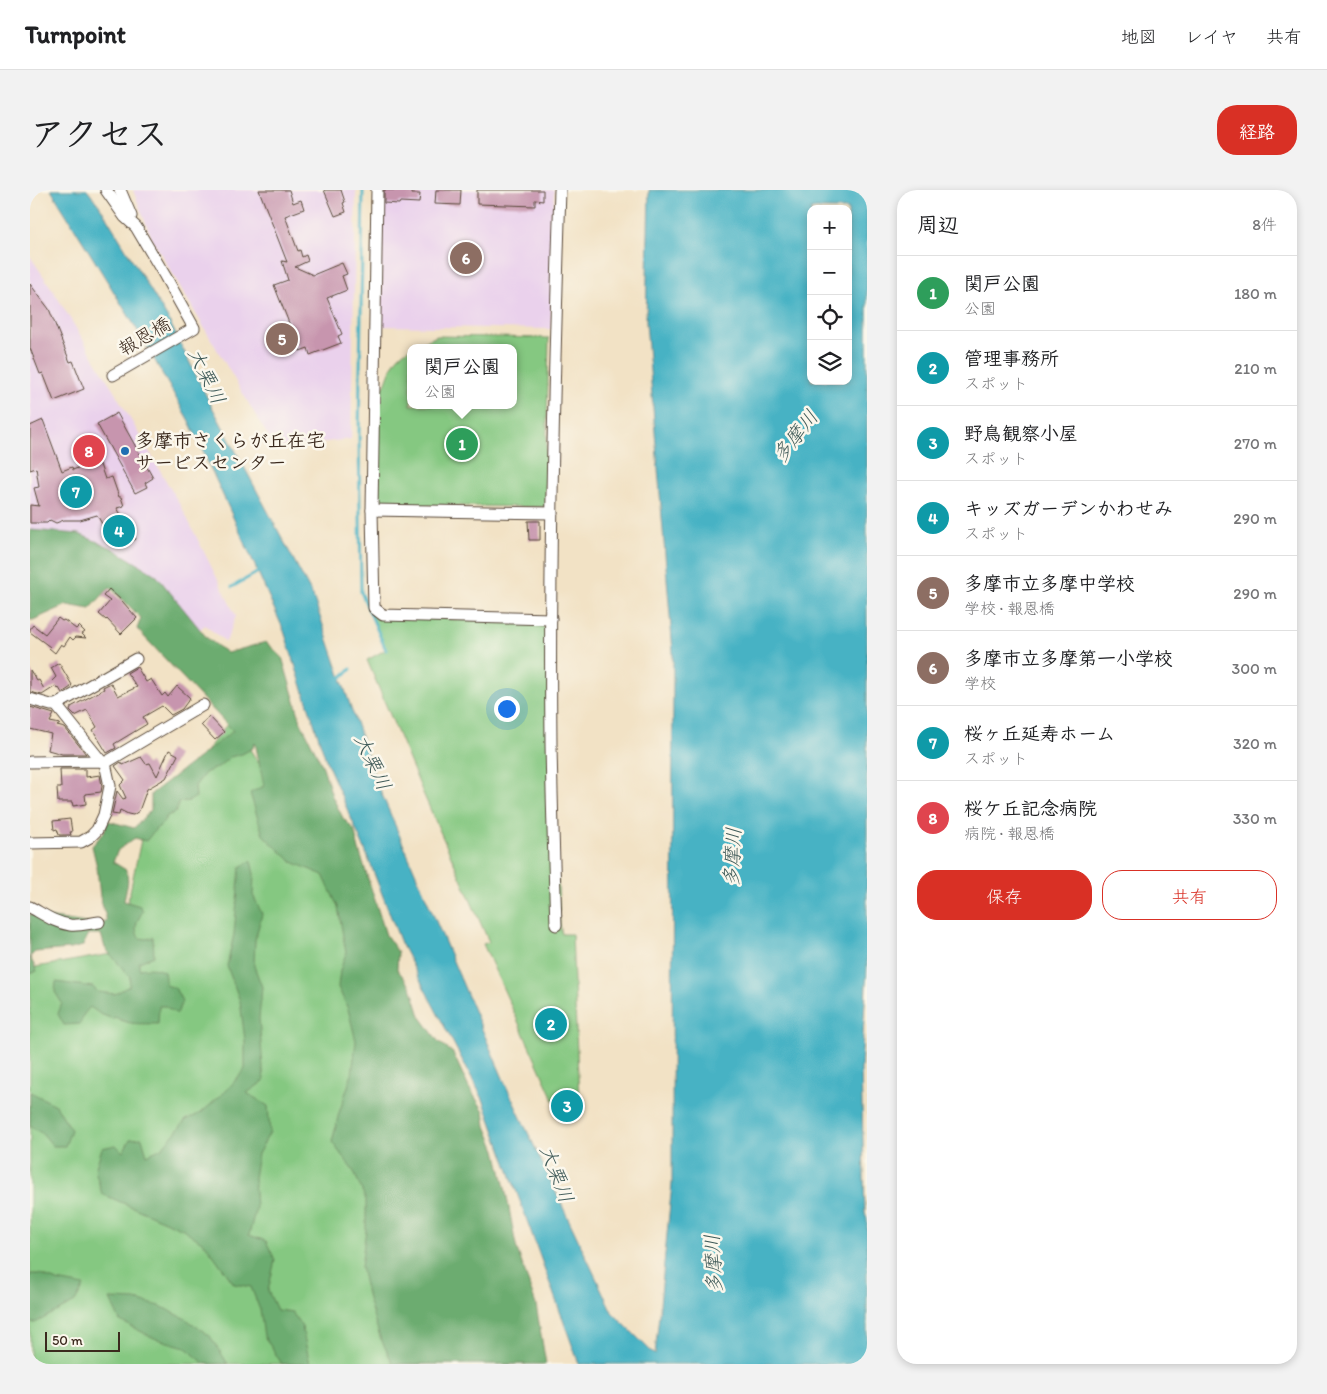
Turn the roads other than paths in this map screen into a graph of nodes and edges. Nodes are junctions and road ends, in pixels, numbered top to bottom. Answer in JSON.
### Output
{"nodes":[{"id":1,"x":106,"y":190,"type":"edge"},
{"id":2,"x":120,"y":190,"type":"edge"},
{"id":3,"x":377,"y":190,"type":"edge"},
{"id":4,"x":560,"y":190,"type":"edge"},
{"id":5,"x":136,"y":227,"type":"junction"},
{"id":6,"x":112,"y":375,"type":"dead end"},
{"id":7,"x":372,"y":510,"type":"junction"},
{"id":8,"x":552,"y":512,"type":"junction"},
{"id":9,"x":551,"y":619,"type":"junction"},
{"id":10,"x":136,"y":659,"type":"dead end"},
{"id":11,"x":30,"y":699,"type":"edge"},
{"id":12,"x":56,"y":705,"type":"junction"},
{"id":13,"x":203,"y":705,"type":"dead end"},
{"id":14,"x":30,"y":762,"type":"edge"},
{"id":15,"x":103,"y":762,"type":"junction"},
{"id":16,"x":30,"y":843,"type":"edge"},
{"id":17,"x":30,"y":907,"type":"edge"},
{"id":18,"x":99,"y":922,"type":"dead end"},
{"id":19,"x":556,"y":925,"type":"dead end"}],
"edges":[{"from":1,"to":5,"type":"street"},
{"from":2,"to":5,"type":"street"},
{"from":3,"to":7,"type":"street"},
{"from":4,"to":8,"type":"street"},
{"from":5,"to":6,"type":"street","name":"報恩橋"},
{"from":7,"to":8,"type":"street"},
{"from":7,"to":9,"type":"street"},
{"from":8,"to":9,"type":"street"},
{"from":9,"to":19,"type":"street"},
{"from":10,"to":12,"type":"street"},
{"from":11,"to":12,"type":"street"},
{"from":12,"to":15,"type":"street"},
{"from":13,"to":15,"type":"street"},
{"from":14,"to":15,"type":"street"},
{"from":15,"to":16,"type":"street"},
{"from":17,"to":18,"type":"street"}]}
